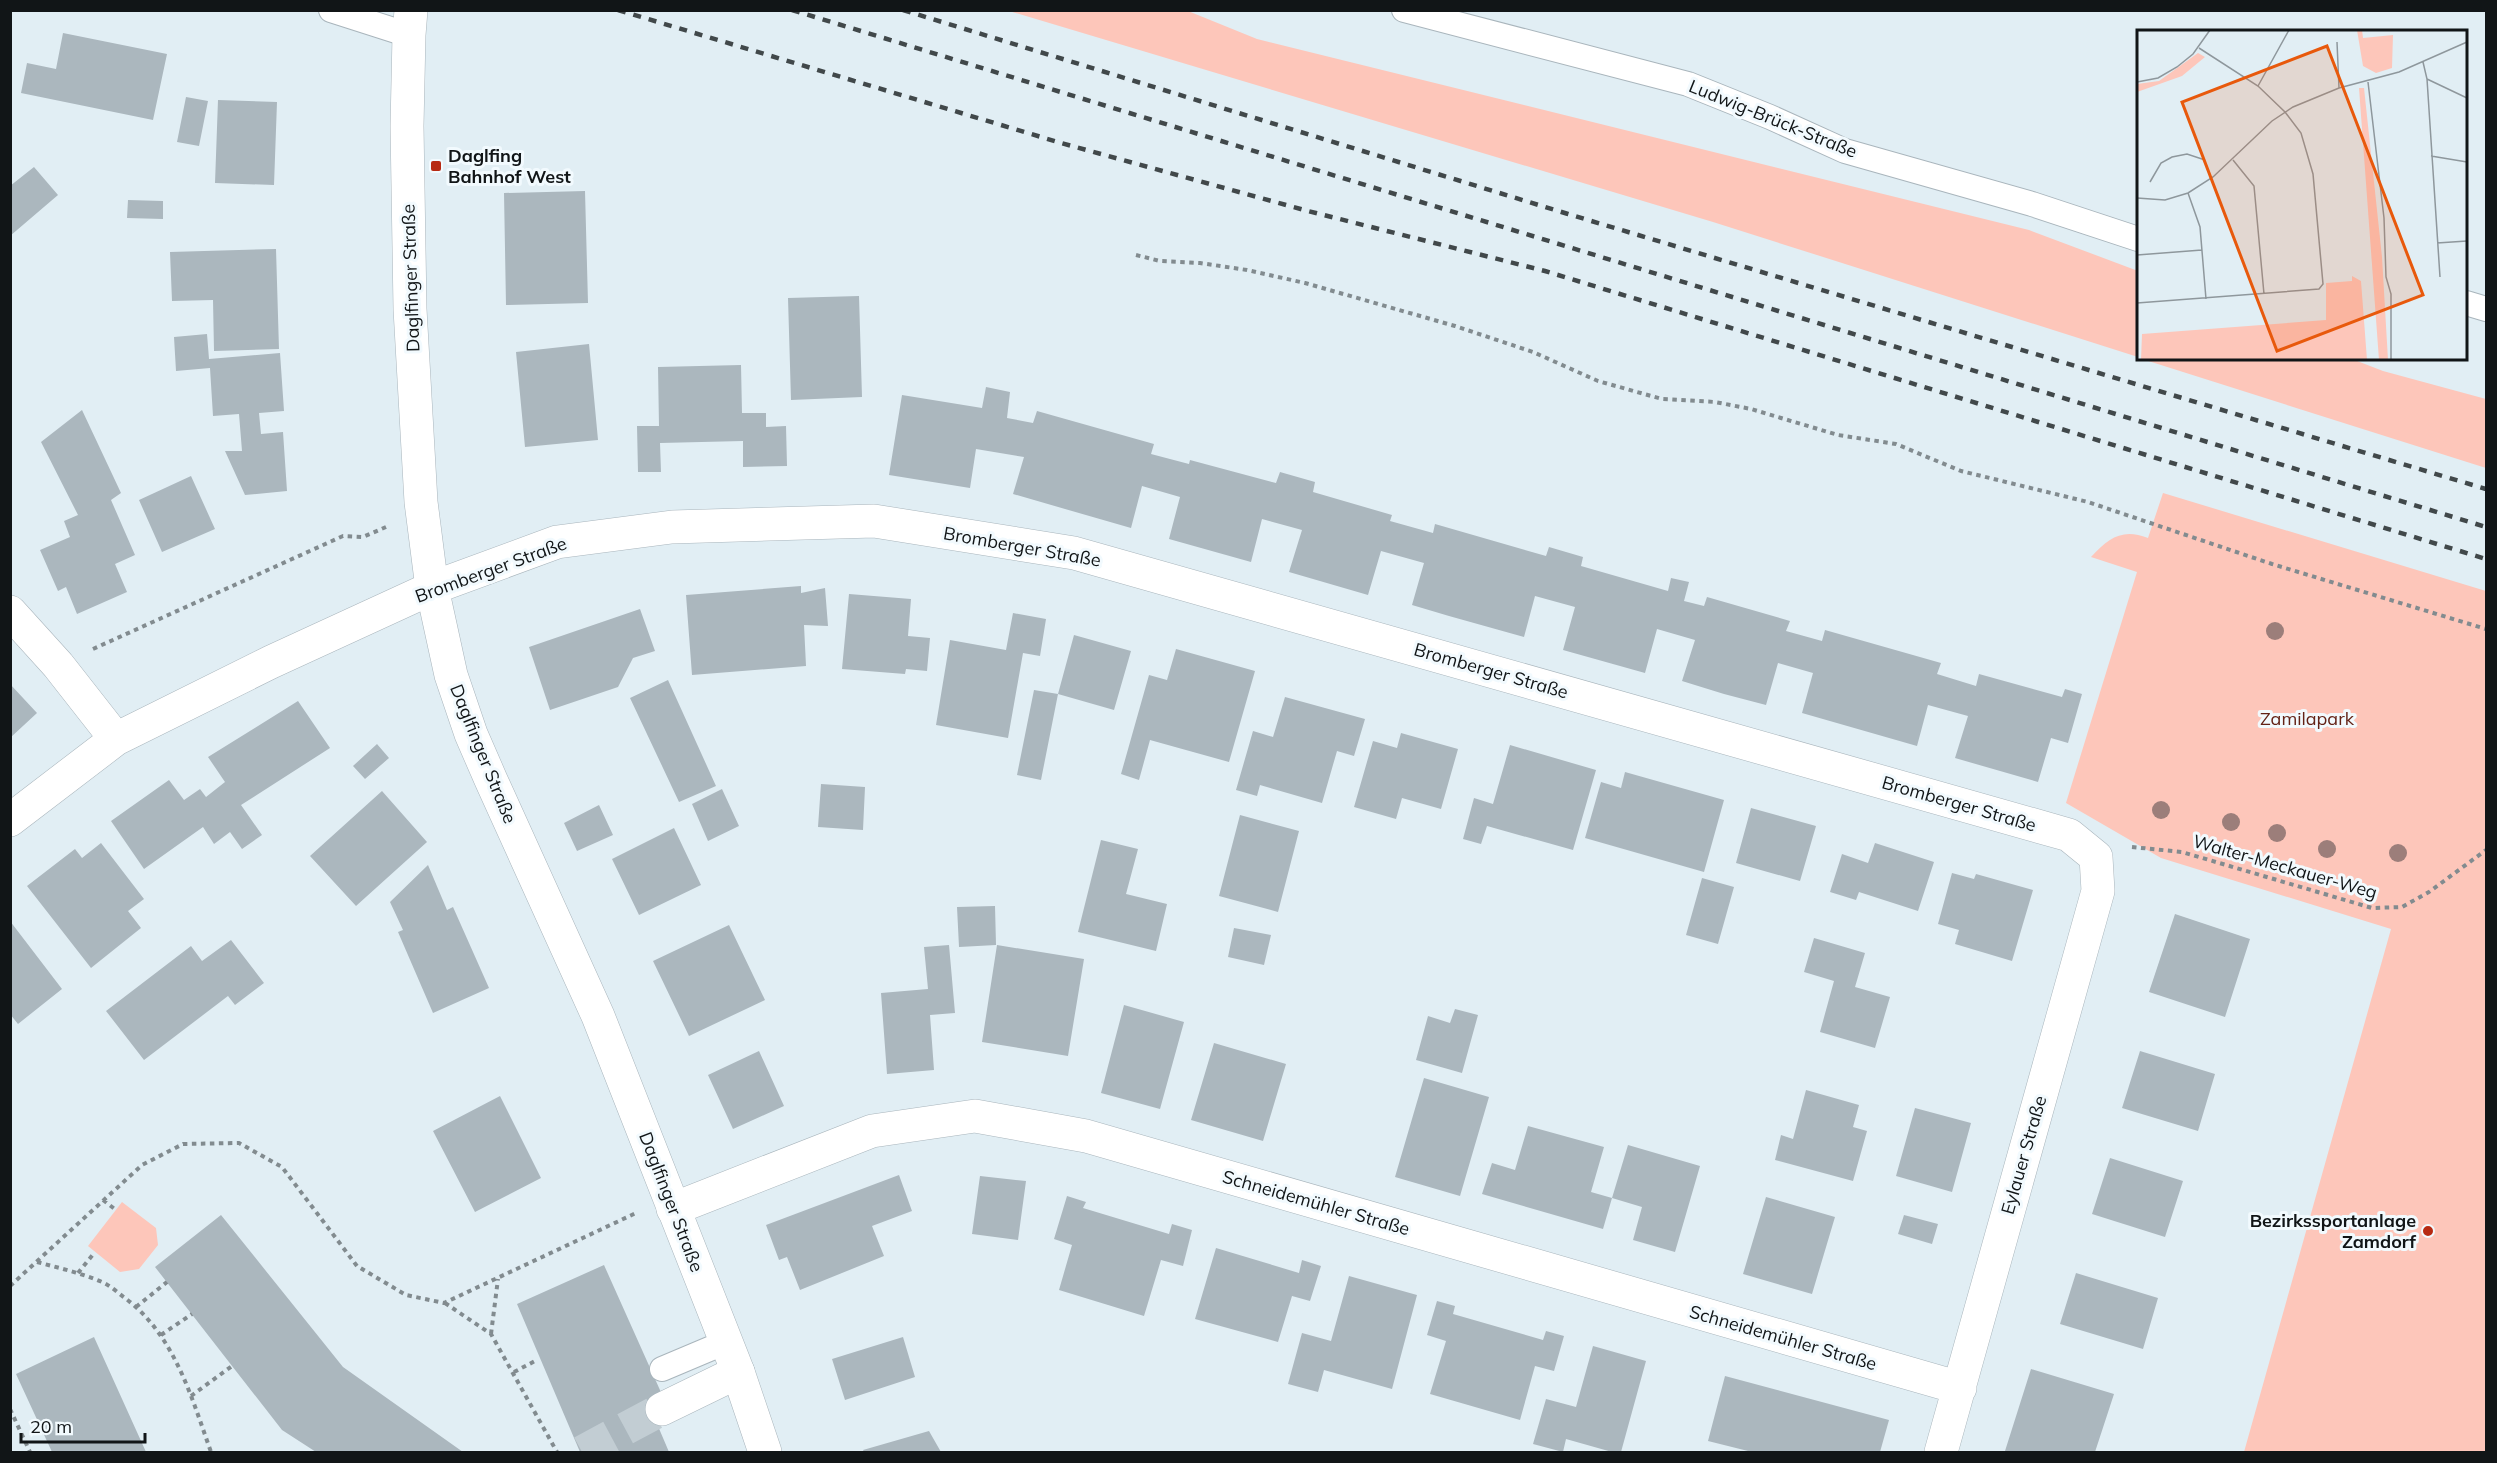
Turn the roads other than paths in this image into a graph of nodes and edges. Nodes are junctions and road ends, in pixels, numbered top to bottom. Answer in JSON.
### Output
{"nodes":[{"id":1,"x":332,"y":10,"type":"edge"},
{"id":2,"x":1404,"y":10,"type":"edge"},
{"id":3,"x":410,"y":23,"type":"edge"},
{"id":4,"x":2137,"y":238,"type":"edge"},
{"id":5,"x":2467,"y":303,"type":"edge"},
{"id":6,"x":2487,"y":309,"type":"edge"},
{"id":7,"x":432,"y":588,"type":"junction"},
{"id":8,"x":10,"y":612,"type":"edge"},
{"id":9,"x":116,"y":740,"type":"junction"},
{"id":10,"x":10,"y":820,"type":"edge"},
{"id":11,"x":2096,"y":857,"type":"joint"},
{"id":12,"x":671,"y":1203,"type":"junction"},
{"id":13,"x":726,"y":1342,"type":"junction"},
{"id":14,"x":662,"y":1369,"type":"dead end"},
{"id":15,"x":738,"y":1372,"type":"junction"},
{"id":16,"x":1960,"y":1388,"type":"junction"},
{"id":17,"x":662,"y":1409,"type":"tunnel mouth"},
{"id":18,"x":765,"y":1452,"type":"edge"},
{"id":19,"x":1941,"y":1452,"type":"edge"}],
"edges":[{"from":1,"to":3,"type":"lane"},
{"from":2,"to":4,"type":"lane","name":"Ludwig-Brück-Straße"},
{"from":3,"to":7,"type":"street","name":"Daglfinger Straße"},
{"from":5,"to":6,"type":"lane"},
{"from":7,"to":9,"type":"street","name":"Bromberger Straße"},
{"from":7,"to":11,"type":"street","name":"Bromberger Straße"},
{"from":7,"to":12,"type":"street","name":"Daglfinger Straße"},
{"from":8,"to":9,"type":"street"},
{"from":9,"to":10,"type":"street","name":"Bromberger Straße"},
{"from":11,"to":16,"type":"street","name":"Eylauer Straße"},
{"from":12,"to":13,"type":"street","name":"Daglfinger Straße"},
{"from":12,"to":16,"type":"street","name":"Schneidemühler Straße"},
{"from":13,"to":14,"type":"lane"},
{"from":13,"to":15,"type":"street","name":"Daglfinger Straße"},
{"from":15,"to":17,"type":"street"},
{"from":15,"to":18,"type":"street","name":"Daglfinger Straße"},
{"from":16,"to":19,"type":"street","name":"Eylauer Straße"}]}
